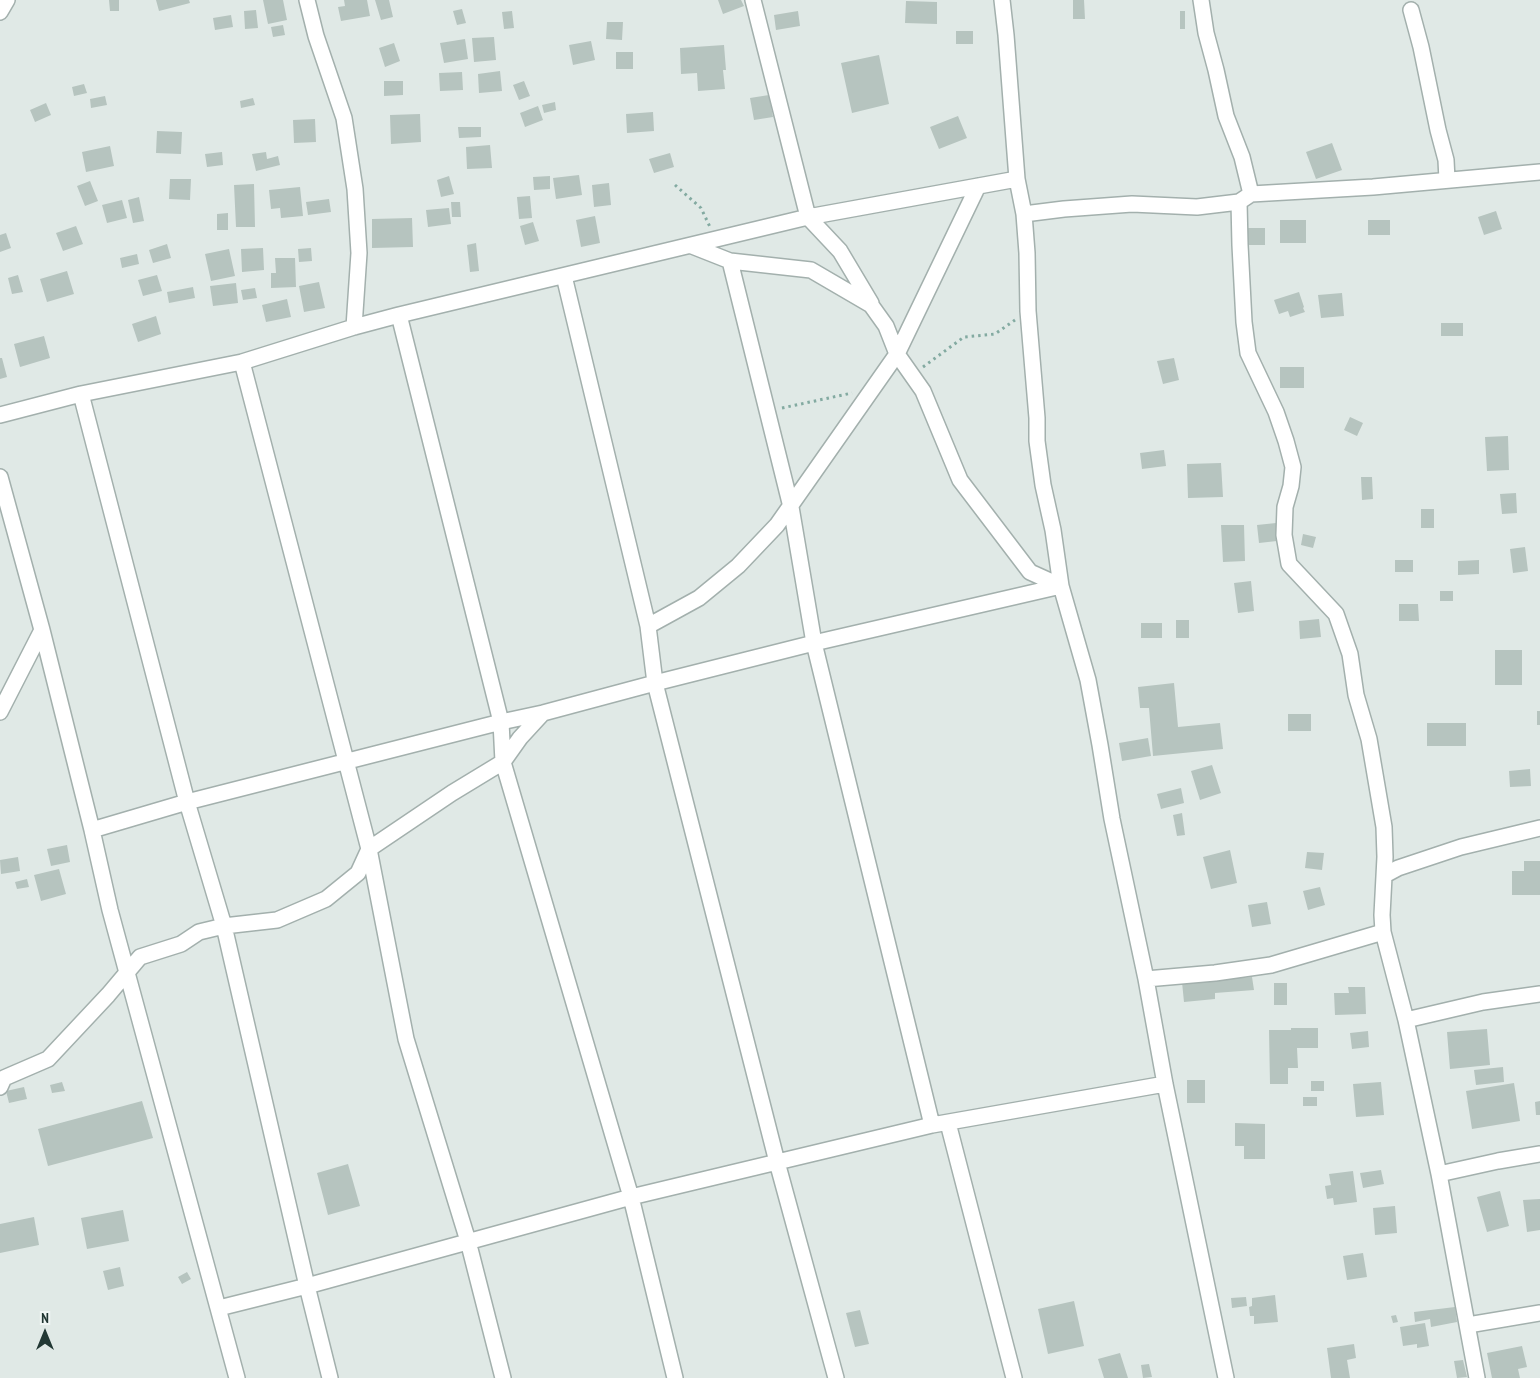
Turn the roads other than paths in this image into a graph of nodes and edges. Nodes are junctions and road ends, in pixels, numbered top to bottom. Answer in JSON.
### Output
{"nodes":[{"id":1,"x":7,"y":0,"type":"edge"},
{"id":2,"x":307,"y":0,"type":"edge"},
{"id":3,"x":753,"y":0,"type":"edge"},
{"id":4,"x":1002,"y":0,"type":"edge"},
{"id":5,"x":1201,"y":0,"type":"edge"},
{"id":6,"x":1411,"y":10,"type":"dead end"},
{"id":7,"x":0,"y":12,"type":"edge"},
{"id":8,"x":1540,"y":172,"type":"edge"},
{"id":9,"x":1017,"y":179,"type":"junction"},
{"id":10,"x":1447,"y":180,"type":"junction"},
{"id":11,"x":978,"y":186,"type":"junction"},
{"id":12,"x":1245,"y":198,"type":"junction"},
{"id":13,"x":1024,"y":214,"type":"junction"},
{"id":14,"x":808,"y":217,"type":"junction"},
{"id":15,"x":692,"y":246,"type":"junction"},
{"id":16,"x":730,"y":261,"type":"junction"},
{"id":17,"x":564,"y":276,"type":"junction"},
{"id":18,"x":872,"y":305,"type":"junction"},
{"id":19,"x":399,"y":315,"type":"junction"},
{"id":20,"x":354,"y":327,"type":"junction"},
{"id":21,"x":897,"y":354,"type":"junction"},
{"id":22,"x":242,"y":362,"type":"junction"},
{"id":23,"x":80,"y":394,"type":"junction"},
{"id":24,"x":0,"y":415,"type":"edge"},
{"id":25,"x":0,"y":477,"type":"edge"},
{"id":26,"x":790,"y":507,"type":"junction"},
{"id":27,"x":1062,"y":586,"type":"junction"},
{"id":28,"x":648,"y":626,"type":"junction"},
{"id":29,"x":42,"y":630,"type":"junction"},
{"id":30,"x":814,"y":643,"type":"junction"},
{"id":31,"x":655,"y":683,"type":"junction"},
{"id":32,"x":0,"y":712,"type":"edge"},
{"id":33,"x":543,"y":713,"type":"junction"},
{"id":34,"x":501,"y":722,"type":"junction"},
{"id":35,"x":346,"y":762,"type":"junction"},
{"id":36,"x":503,"y":762,"type":"junction"},
{"id":37,"x":187,"y":802,"type":"junction"},
{"id":38,"x":1540,"y":828,"type":"edge"},
{"id":39,"x":92,"y":830,"type":"junction"},
{"id":40,"x":369,"y":849,"type":"junction"},
{"id":41,"x":1385,"y":874,"type":"junction"},
{"id":42,"x":224,"y":926,"type":"junction"},
{"id":43,"x":1383,"y":932,"type":"junction"},
{"id":44,"x":128,"y":973,"type":"junction"},
{"id":45,"x":1146,"y":979,"type":"junction"},
{"id":46,"x":1540,"y":994,"type":"edge"},
{"id":47,"x":1406,"y":1020,"type":"junction"},
{"id":48,"x":1165,"y":1084,"type":"junction"},
{"id":49,"x":0,"y":1087,"type":"edge"},
{"id":50,"x":948,"y":1123,"type":"junction"},
{"id":51,"x":932,"y":1125,"type":"junction"},
{"id":52,"x":1540,"y":1154,"type":"edge"},
{"id":53,"x":777,"y":1162,"type":"junction"},
{"id":54,"x":1439,"y":1174,"type":"junction"},
{"id":55,"x":630,"y":1197,"type":"junction"},
{"id":56,"x":468,"y":1241,"type":"junction"},
{"id":57,"x":306,"y":1286,"type":"junction"},
{"id":58,"x":219,"y":1308,"type":"junction"},
{"id":59,"x":1540,"y":1313,"type":"edge"},
{"id":60,"x":1468,"y":1325,"type":"junction"},
{"id":61,"x":237,"y":1378,"type":"edge"},
{"id":62,"x":330,"y":1378,"type":"edge"},
{"id":63,"x":503,"y":1378,"type":"edge"},
{"id":64,"x":675,"y":1378,"type":"edge"},
{"id":65,"x":836,"y":1378,"type":"edge"},
{"id":66,"x":1014,"y":1378,"type":"edge"},
{"id":67,"x":1226,"y":1378,"type":"edge"},
{"id":68,"x":1477,"y":1378,"type":"edge"}],
"edges":[{"from":1,"to":7,"type":"street"},
{"from":2,"to":20,"type":"street"},
{"from":3,"to":14,"type":"street"},
{"from":4,"to":9,"type":"street"},
{"from":5,"to":12,"type":"street"},
{"from":6,"to":10,"type":"street"},
{"from":8,"to":10,"type":"street"},
{"from":9,"to":11,"type":"street"},
{"from":9,"to":13,"type":"street"},
{"from":10,"to":12,"type":"street"},
{"from":11,"to":14,"type":"street"},
{"from":11,"to":21,"type":"street"},
{"from":12,"to":13,"type":"street"},
{"from":12,"to":41,"type":"street"},
{"from":13,"to":27,"type":"street"},
{"from":14,"to":15,"type":"street"},
{"from":14,"to":18,"type":"street"},
{"from":15,"to":16,"type":"street"},
{"from":15,"to":17,"type":"street"},
{"from":16,"to":18,"type":"street"},
{"from":16,"to":26,"type":"street"},
{"from":17,"to":19,"type":"street"},
{"from":17,"to":28,"type":"street"},
{"from":18,"to":21,"type":"street"},
{"from":19,"to":20,"type":"street"},
{"from":19,"to":34,"type":"street"},
{"from":20,"to":22,"type":"street"},
{"from":21,"to":26,"type":"street"},
{"from":21,"to":27,"type":"street"},
{"from":22,"to":23,"type":"street"},
{"from":22,"to":35,"type":"street"},
{"from":23,"to":24,"type":"street"},
{"from":23,"to":37,"type":"street"},
{"from":25,"to":29,"type":"street"},
{"from":26,"to":28,"type":"street"},
{"from":26,"to":30,"type":"street"},
{"from":27,"to":30,"type":"street"},
{"from":27,"to":45,"type":"street"},
{"from":28,"to":31,"type":"street"},
{"from":29,"to":32,"type":"street"},
{"from":29,"to":39,"type":"street"},
{"from":30,"to":31,"type":"street"},
{"from":30,"to":51,"type":"street"},
{"from":31,"to":33,"type":"street"},
{"from":31,"to":53,"type":"street"},
{"from":33,"to":34,"type":"street"},
{"from":33,"to":36,"type":"street"},
{"from":34,"to":35,"type":"street"},
{"from":34,"to":36,"type":"street"},
{"from":35,"to":37,"type":"street"},
{"from":35,"to":40,"type":"street"},
{"from":36,"to":40,"type":"street"},
{"from":36,"to":55,"type":"street"},
{"from":37,"to":39,"type":"street"},
{"from":37,"to":42,"type":"street"},
{"from":38,"to":41,"type":"street"},
{"from":39,"to":44,"type":"street"},
{"from":40,"to":42,"type":"street"},
{"from":40,"to":56,"type":"street"},
{"from":41,"to":43,"type":"street"},
{"from":42,"to":44,"type":"street"},
{"from":42,"to":57,"type":"street"},
{"from":43,"to":45,"type":"street"},
{"from":43,"to":47,"type":"street"},
{"from":44,"to":49,"type":"street"},
{"from":44,"to":58,"type":"street"},
{"from":45,"to":48,"type":"street"},
{"from":46,"to":47,"type":"street"},
{"from":47,"to":54,"type":"street"},
{"from":48,"to":50,"type":"street"},
{"from":48,"to":67,"type":"street"},
{"from":50,"to":51,"type":"street"},
{"from":50,"to":66,"type":"street"},
{"from":51,"to":53,"type":"street"},
{"from":52,"to":54,"type":"street"},
{"from":53,"to":55,"type":"street"},
{"from":53,"to":65,"type":"street"},
{"from":54,"to":60,"type":"street"},
{"from":55,"to":56,"type":"street"},
{"from":55,"to":64,"type":"street"},
{"from":56,"to":57,"type":"street"},
{"from":56,"to":63,"type":"street"},
{"from":57,"to":58,"type":"street"},
{"from":57,"to":62,"type":"street"},
{"from":58,"to":61,"type":"street"},
{"from":59,"to":60,"type":"street"},
{"from":60,"to":68,"type":"street"}]}
